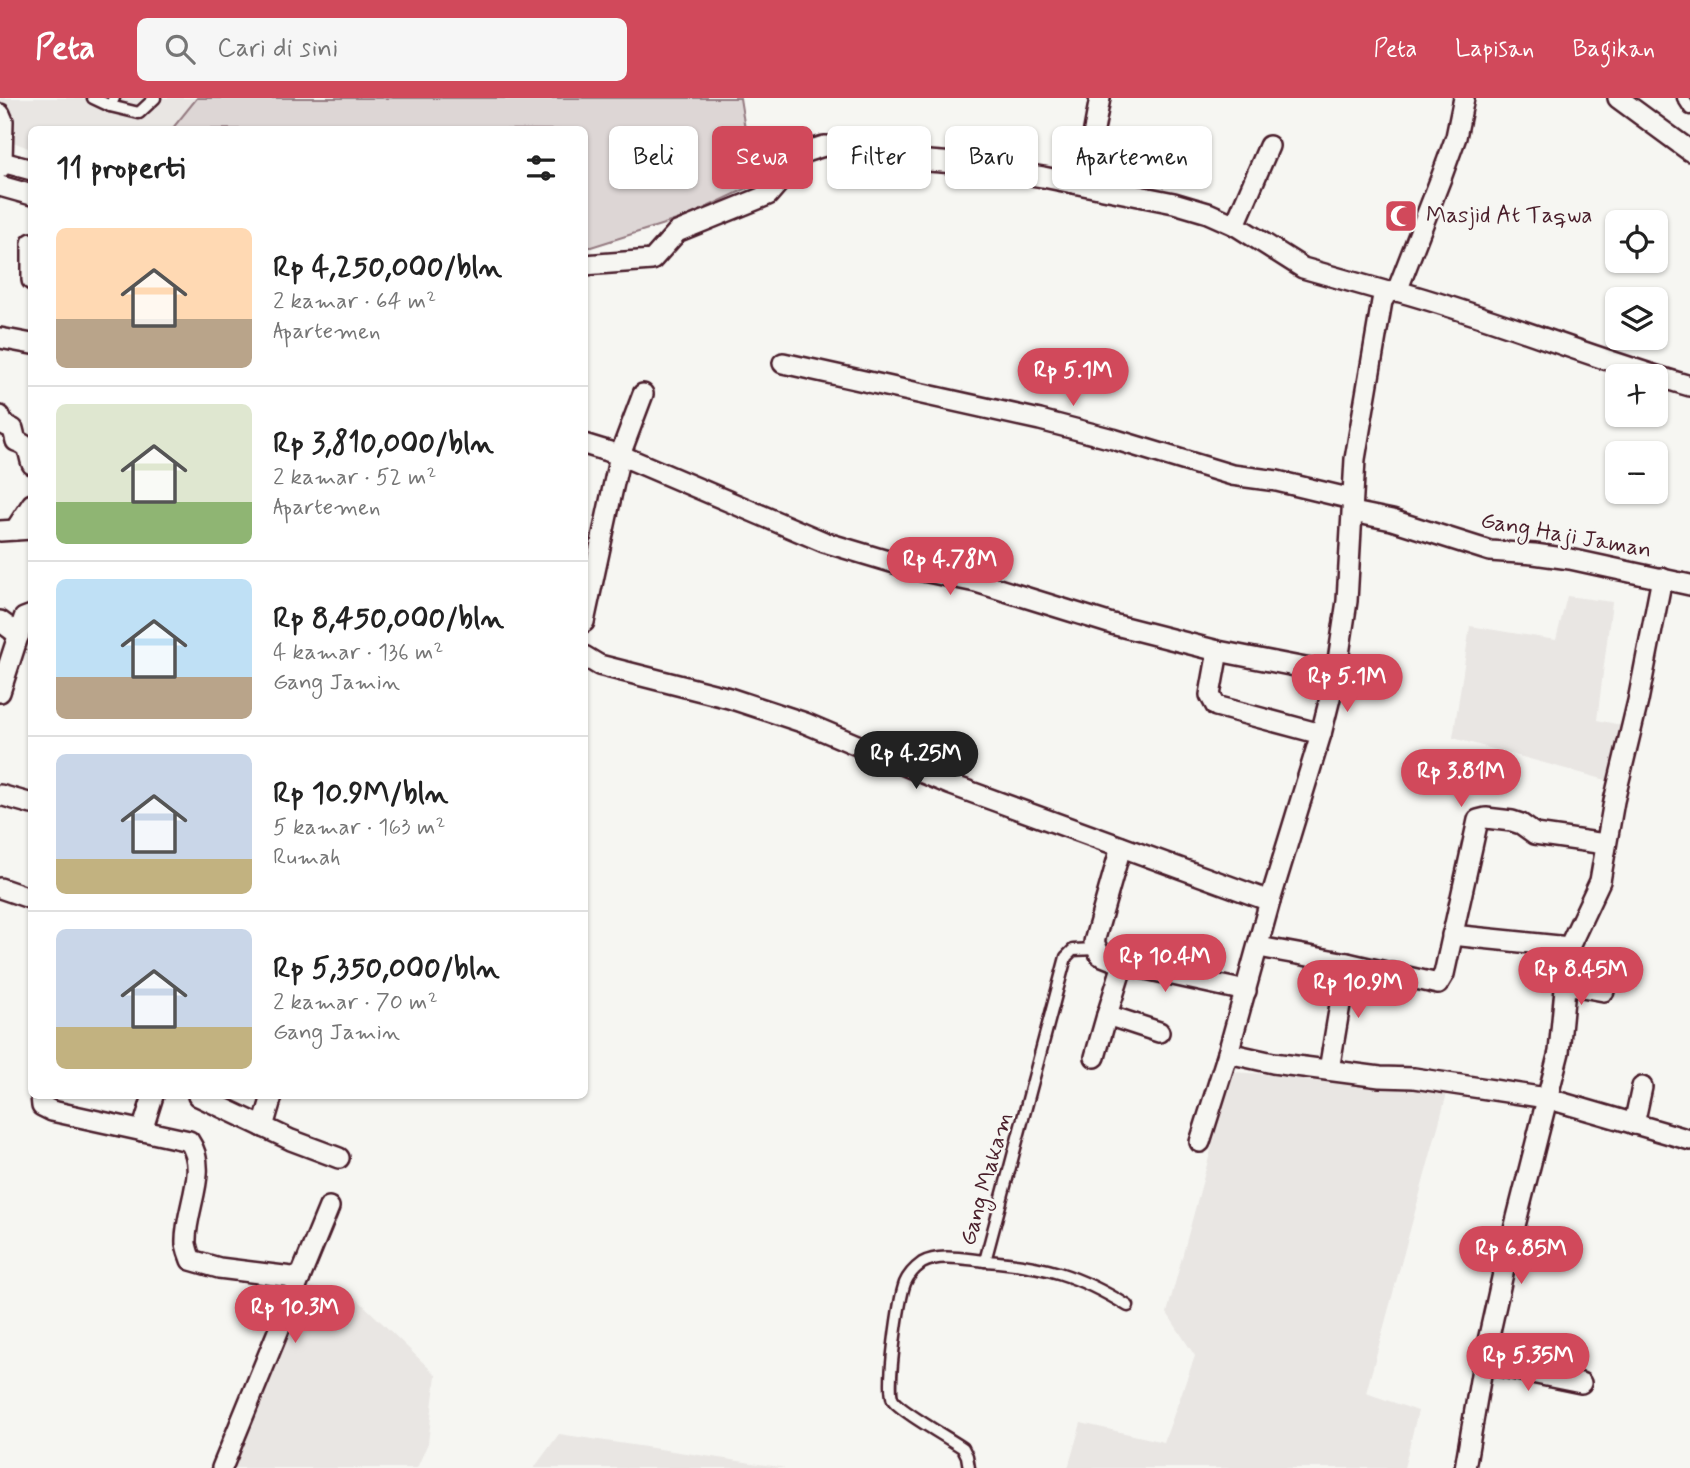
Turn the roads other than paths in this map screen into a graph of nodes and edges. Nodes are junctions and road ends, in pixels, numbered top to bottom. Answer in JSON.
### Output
{"nodes":[{"id":1,"x":93,"y":98,"type":"edge"},
{"id":2,"x":155,"y":98,"type":"edge"},
{"id":3,"x":1100,"y":98,"type":"edge"},
{"id":4,"x":1464,"y":98,"type":"edge"},
{"id":5,"x":1618,"y":98,"type":"edge"},
{"id":6,"x":1683,"y":98,"type":"edge"},
{"id":7,"x":112,"y":102,"type":"edge"},
{"id":8,"x":1690,"y":109,"type":"edge"},
{"id":9,"x":0,"y":114,"type":"edge"},
{"id":10,"x":1095,"y":126,"type":"edge"},
{"id":11,"x":1269,"y":146,"type":"dead end"},
{"id":12,"x":1690,"y":151,"type":"edge"},
{"id":13,"x":1,"y":165,"type":"edge"},
{"id":14,"x":28,"y":169,"type":"edge"},
{"id":15,"x":1052,"y":179,"type":"edge"},
{"id":16,"x":0,"y":186,"type":"edge"},
{"id":17,"x":1108,"y":189,"type":"edge"},
{"id":18,"x":28,"y":194,"type":"edge"},
{"id":19,"x":1235,"y":225,"type":"junction"},
{"id":20,"x":588,"y":264,"type":"edge"},
{"id":21,"x":1392,"y":291,"type":"junction"},
{"id":22,"x":0,"y":338,"type":"edge"},
{"id":23,"x":28,"y":343,"type":"edge"},
{"id":24,"x":783,"y":363,"type":"dead end"},
{"id":25,"x":1690,"y":386,"type":"edge"},
{"id":26,"x":643,"y":394,"type":"dead end"},
{"id":27,"x":0,"y":416,"type":"edge"},
{"id":28,"x":588,"y":445,"type":"edge"},
{"id":29,"x":28,"y":450,"type":"edge"},
{"id":30,"x":620,"y":455,"type":"junction"},
{"id":31,"x":1352,"y":506,"type":"junction"},
{"id":32,"x":28,"y":510,"type":"edge"},
{"id":33,"x":16,"y":530,"type":"edge"},
{"id":34,"x":1661,"y":578,"type":"junction"},
{"id":35,"x":1690,"y":585,"type":"edge"},
{"id":36,"x":588,"y":603,"type":"edge"},
{"id":37,"x":28,"y":616,"type":"edge"},
{"id":38,"x":0,"y":621,"type":"edge"},
{"id":39,"x":19,"y":635,"type":"junction"},
{"id":40,"x":1218,"y":651,"type":"junction"},
{"id":41,"x":588,"y":658,"type":"edge"},
{"id":42,"x":1336,"y":674,"type":"junction"},
{"id":43,"x":0,"y":692,"type":"edge"},
{"id":44,"x":1321,"y":734,"type":"junction"},
{"id":45,"x":0,"y":795,"type":"edge"},
{"id":46,"x":28,"y":803,"type":"edge"},
{"id":47,"x":1605,"y":844,"type":"junction"},
{"id":48,"x":1121,"y":847,"type":"junction"},
{"id":49,"x":0,"y":888,"type":"edge"},
{"id":50,"x":28,"y":898,"type":"edge"},
{"id":51,"x":1270,"y":901,"type":"junction"},
{"id":52,"x":1452,"y":935,"type":"junction"},
{"id":53,"x":1259,"y":947,"type":"junction"},
{"id":54,"x":1569,"y":947,"type":"junction"},
{"id":55,"x":1096,"y":949,"type":"junction"},
{"id":56,"x":1348,"y":963,"type":"junction"},
{"id":57,"x":1123,"y":964,"type":"junction"},
{"id":58,"x":1566,"y":984,"type":"junction"},
{"id":59,"x":1246,"y":991,"type":"junction"},
{"id":60,"x":1604,"y":991,"type":"dead end"},
{"id":61,"x":1107,"y":1015,"type":"junction"},
{"id":62,"x":1159,"y":1032,"type":"dead end"},
{"id":63,"x":1228,"y":1053,"type":"junction"},
{"id":64,"x":1096,"y":1057,"type":"dead end"},
{"id":65,"x":1329,"y":1070,"type":"junction"},
{"id":66,"x":1642,"y":1087,"type":"dead end"},
{"id":67,"x":1546,"y":1098,"type":"junction"},
{"id":68,"x":41,"y":1099,"type":"edge"},
{"id":69,"x":152,"y":1099,"type":"edge"},
{"id":70,"x":204,"y":1099,"type":"edge"},
{"id":71,"x":271,"y":1099,"type":"edge"},
{"id":72,"x":1634,"y":1124,"type":"junction"},
{"id":73,"x":263,"y":1127,"type":"junction"},
{"id":74,"x":142,"y":1131,"type":"junction"},
{"id":75,"x":1690,"y":1140,"type":"edge"},
{"id":76,"x":1200,"y":1142,"type":"dead end"},
{"id":77,"x":338,"y":1158,"type":"dead end"},
{"id":78,"x":329,"y":1207,"type":"dead end"},
{"id":79,"x":985,"y":1261,"type":"junction"},
{"id":80,"x":300,"y":1278,"type":"junction"},
{"id":81,"x":1128,"y":1306,"type":"dead end"},
{"id":82,"x":1483,"y":1363,"type":"junction"},
{"id":83,"x":1581,"y":1383,"type":"dead end"},
{"id":84,"x":222,"y":1468,"type":"edge"},
{"id":85,"x":969,"y":1468,"type":"edge"},
{"id":86,"x":1465,"y":1468,"type":"edge"}],
"edges":[{"from":1,"to":7,"type":"lane"},
{"from":2,"to":7,"type":"lane"},
{"from":3,"to":10,"type":"street"},
{"from":4,"to":21,"type":"street"},
{"from":5,"to":12,"type":"street"},
{"from":6,"to":8,"type":"lane"},
{"from":9,"to":13,"type":"street"},
{"from":11,"to":19,"type":"street"},
{"from":13,"to":14,"type":"street"},
{"from":15,"to":20,"type":"street"},
{"from":16,"to":18,"type":"street"},
{"from":17,"to":19,"type":"street"},
{"from":19,"to":21,"type":"street"},
{"from":21,"to":25,"type":"street"},
{"from":21,"to":31,"type":"street"},
{"from":22,"to":23,"type":"street"},
{"from":24,"to":31,"type":"street","name":"Gang Haji Jaman"},
{"from":26,"to":30,"type":"street"},
{"from":27,"to":29,"type":"street"},
{"from":28,"to":30,"type":"street"},
{"from":30,"to":36,"type":"street"},
{"from":30,"to":40,"type":"street"},
{"from":31,"to":34,"type":"street","name":"Gang Haji Jaman"},
{"from":31,"to":42,"type":"street"},
{"from":32,"to":33,"type":"street"},
{"from":34,"to":35,"type":"street","name":"Gang Haji Jaman"},
{"from":34,"to":47,"type":"street"},
{"from":37,"to":39,"type":"street"},
{"from":38,"to":39,"type":"street"},
{"from":39,"to":43,"type":"street"},
{"from":40,"to":42,"type":"street"},
{"from":40,"to":44,"type":"street"},
{"from":41,"to":48,"type":"street"},
{"from":42,"to":44,"type":"street"},
{"from":44,"to":51,"type":"street"},
{"from":45,"to":46,"type":"street"},
{"from":47,"to":52,"type":"street"},
{"from":47,"to":54,"type":"street"},
{"from":48,"to":51,"type":"street"},
{"from":48,"to":55,"type":"street"},
{"from":49,"to":50,"type":"street"},
{"from":51,"to":53,"type":"street"},
{"from":52,"to":54,"type":"street"},
{"from":52,"to":56,"type":"street"},
{"from":53,"to":56,"type":"street"},
{"from":53,"to":59,"type":"street"},
{"from":54,"to":58,"type":"street"},
{"from":55,"to":57,"type":"street"},
{"from":55,"to":79,"type":"lane","name":"Gang Makam"},
{"from":56,"to":65,"type":"street"},
{"from":57,"to":59,"type":"street"},
{"from":57,"to":61,"type":"street"},
{"from":58,"to":60,"type":"street"},
{"from":58,"to":67,"type":"street"},
{"from":59,"to":63,"type":"street"},
{"from":61,"to":62,"type":"street"},
{"from":61,"to":64,"type":"street"},
{"from":63,"to":65,"type":"street"},
{"from":63,"to":76,"type":"street"},
{"from":65,"to":67,"type":"street"},
{"from":66,"to":72,"type":"street"},
{"from":67,"to":72,"type":"street"},
{"from":67,"to":82,"type":"street"},
{"from":68,"to":74,"type":"street"},
{"from":69,"to":74,"type":"street"},
{"from":70,"to":73,"type":"street"},
{"from":71,"to":73,"type":"street"},
{"from":72,"to":75,"type":"street"},
{"from":73,"to":77,"type":"street"},
{"from":74,"to":80,"type":"street"},
{"from":78,"to":80,"type":"street"},
{"from":79,"to":81,"type":"lane"},
{"from":79,"to":85,"type":"lane","name":"Gang Makam"},
{"from":80,"to":84,"type":"street"},
{"from":82,"to":83,"type":"street"},
{"from":82,"to":86,"type":"street"}]}
